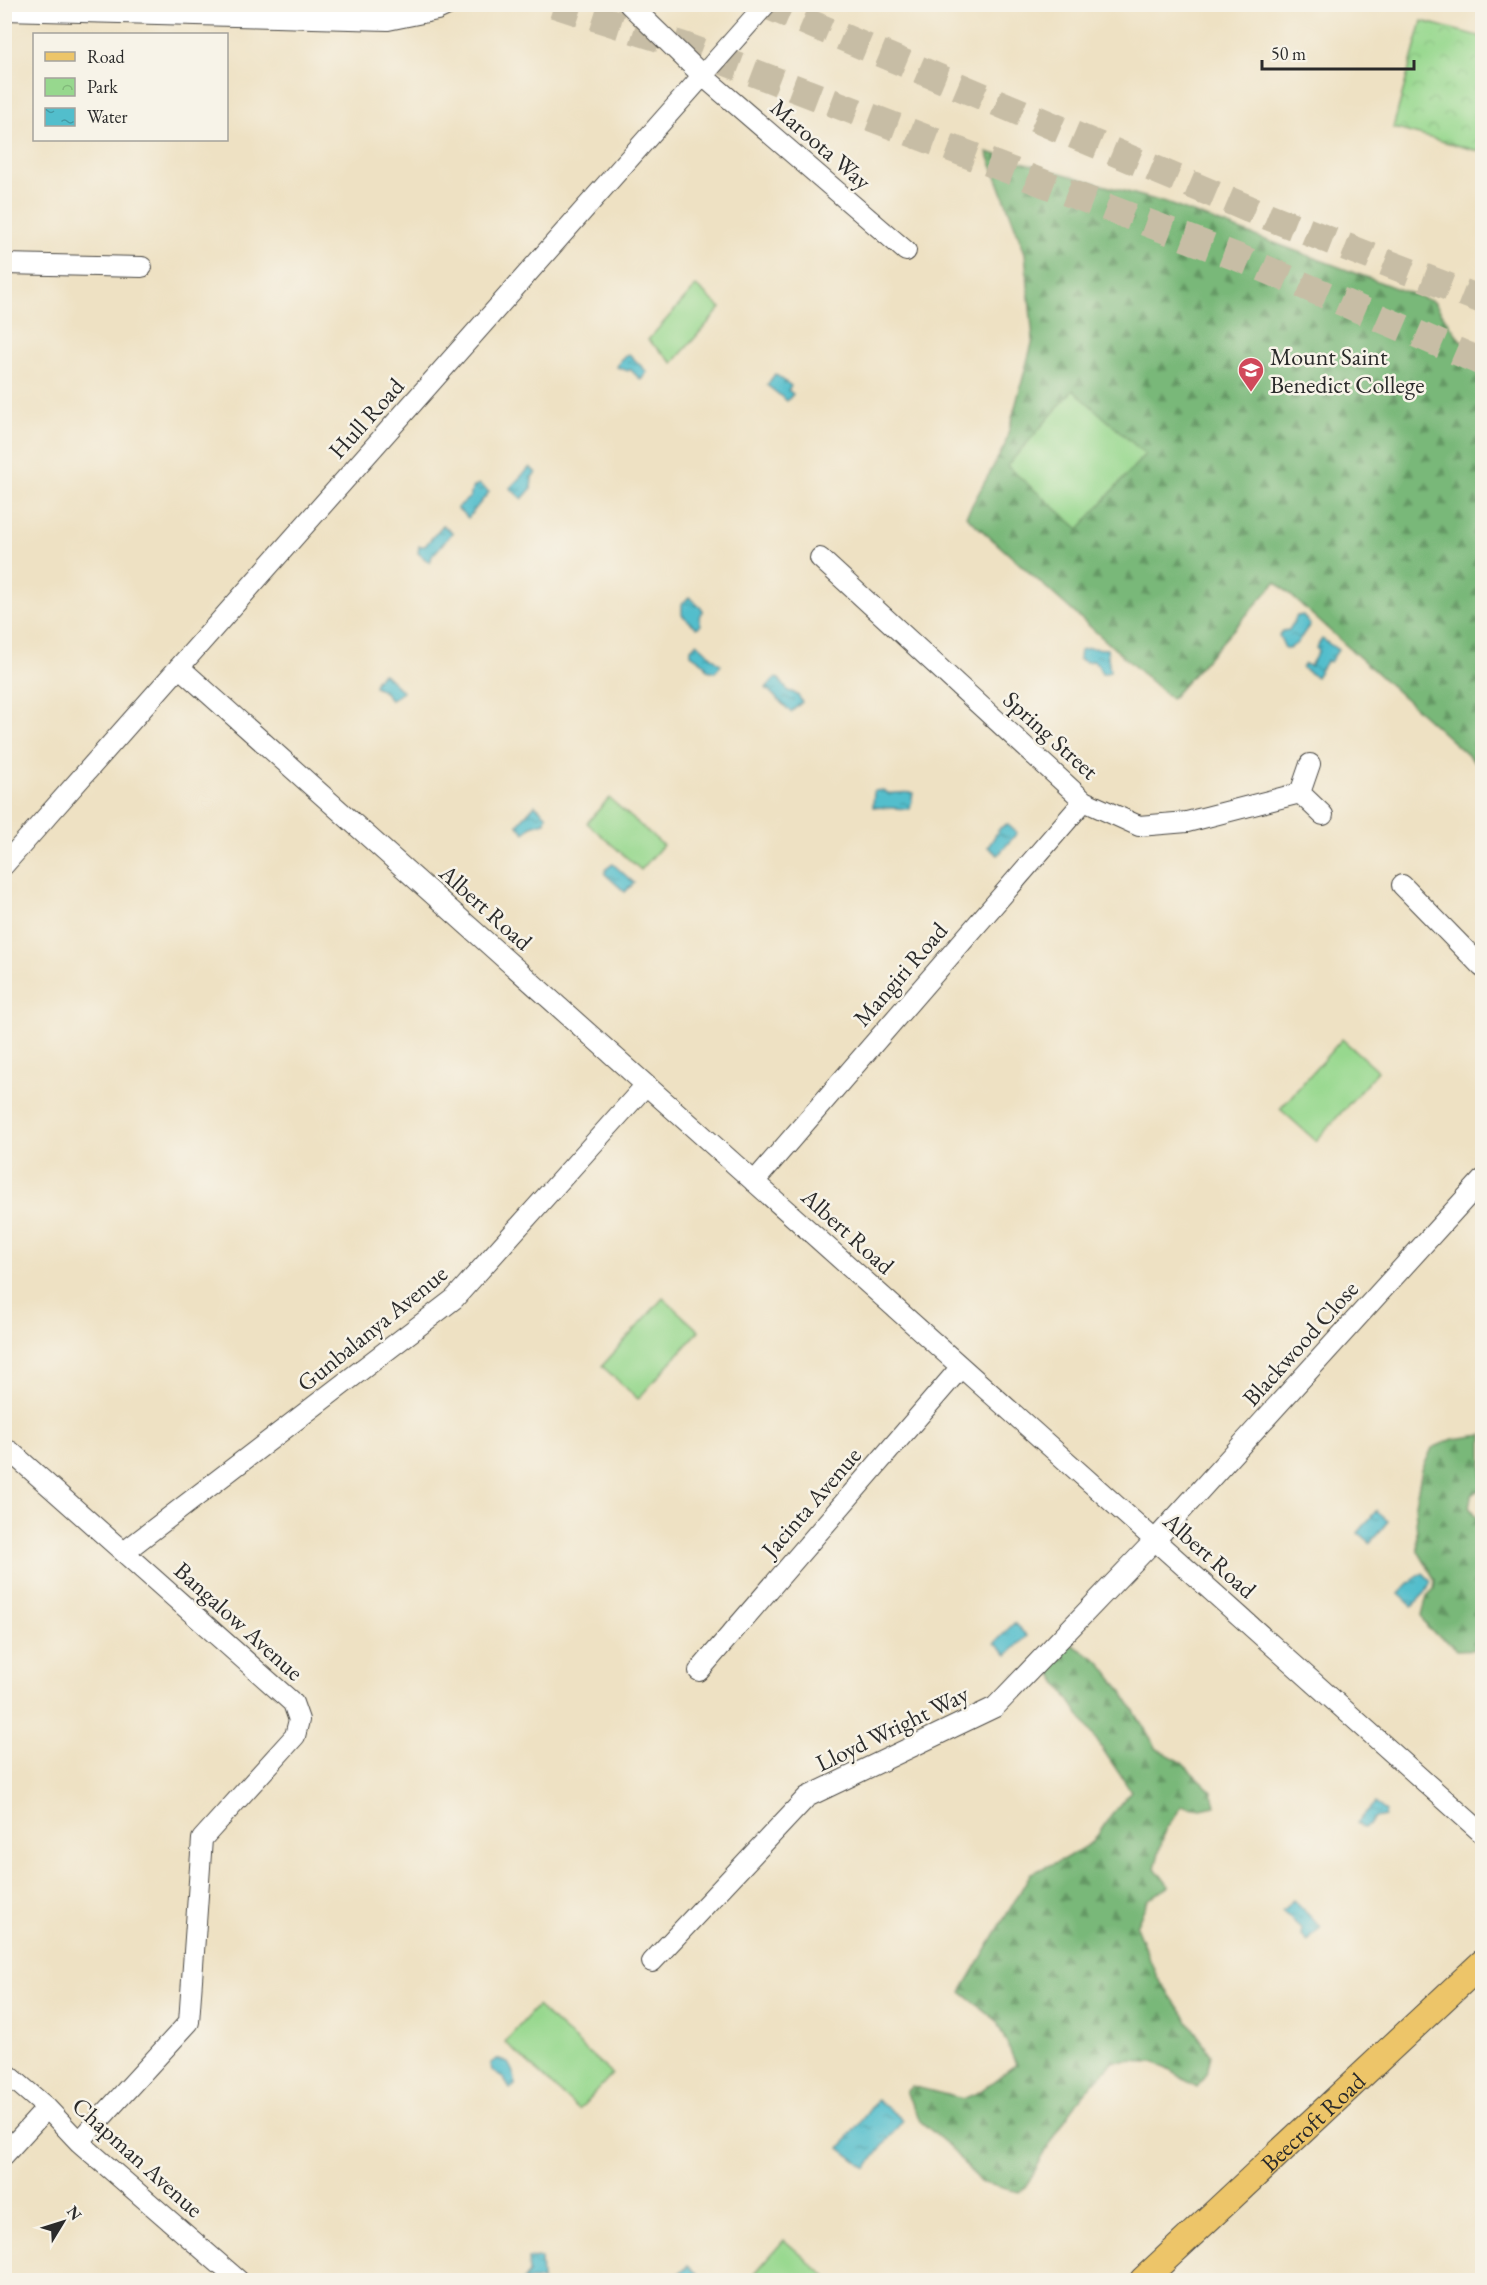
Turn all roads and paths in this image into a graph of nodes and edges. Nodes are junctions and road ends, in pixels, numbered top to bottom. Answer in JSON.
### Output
{"nodes":[{"id":1,"x":450,"y":4,"type":"edge"},
{"id":2,"x":629,"y":4,"type":"edge"},
{"id":3,"x":766,"y":4,"type":"edge"},
{"id":4,"x":4,"y":10,"type":"edge"},
{"id":5,"x":703,"y":76,"type":"junction"},
{"id":6,"x":906,"y":252,"type":"dead end"},
{"id":7,"x":4,"y":264,"type":"edge"},
{"id":8,"x":142,"y":267,"type":"dead end"},
{"id":9,"x":820,"y":558,"type":"dead end"},
{"id":10,"x":179,"y":667,"type":"junction"},
{"id":11,"x":1310,"y":764,"type":"dead end"},
{"id":12,"x":1300,"y":793,"type":"junction"},
{"id":13,"x":1084,"y":801,"type":"junction"},
{"id":14,"x":1323,"y":815,"type":"dead end"},
{"id":15,"x":9,"y":852,"type":"edge"},
{"id":16,"x":1402,"y":885,"type":"dead end"},
{"id":17,"x":1482,"y":967,"type":"edge"},
{"id":18,"x":646,"y":1085,"type":"junction"},
{"id":19,"x":1482,"y":1180,"type":"edge"},
{"id":20,"x":754,"y":1182,"type":"junction"},
{"id":21,"x":961,"y":1367,"type":"junction"},
{"id":22,"x":4,"y":1450,"type":"edge"},
{"id":23,"x":1155,"y":1540,"type":"junction"},
{"id":24,"x":124,"y":1552,"type":"junction"},
{"id":25,"x":699,"y":1671,"type":"dead end"},
{"id":26,"x":1482,"y":1833,"type":"edge"},
{"id":27,"x":652,"y":1962,"type":"dead end"},
{"id":28,"x":1482,"y":1964,"type":"edge"},
{"id":29,"x":4,"y":2071,"type":"edge"},
{"id":30,"x":47,"y":2108,"type":"junction"},
{"id":31,"x":80,"y":2142,"type":"junction"},
{"id":32,"x":4,"y":2155,"type":"edge"},
{"id":33,"x":238,"y":2280,"type":"edge"},
{"id":34,"x":1143,"y":2280,"type":"edge"}],
"edges":[{"from":1,"to":4,"type":"street"},
{"from":2,"to":5,"type":"street","name":"Maroota Way"},
{"from":3,"to":5,"type":"street","name":"Hull Road"},
{"from":5,"to":6,"type":"street","name":"Maroota Way"},
{"from":5,"to":10,"type":"street","name":"Hull Road"},
{"from":7,"to":8,"type":"street"},
{"from":9,"to":13,"type":"street","name":"Spring Street"},
{"from":10,"to":15,"type":"street","name":"Hull Road"},
{"from":10,"to":18,"type":"street","name":"Albert Road"},
{"from":11,"to":12,"type":"street"},
{"from":12,"to":13,"type":"street","name":"Spring Street"},
{"from":12,"to":14,"type":"street"},
{"from":13,"to":20,"type":"street","name":"Mangiri Road"},
{"from":16,"to":17,"type":"street"},
{"from":18,"to":20,"type":"street","name":"Albert Road"},
{"from":18,"to":24,"type":"street","name":"Gunbalanya Avenue"},
{"from":19,"to":23,"type":"street","name":"Blackwood Close"},
{"from":20,"to":21,"type":"street","name":"Albert Road"},
{"from":21,"to":23,"type":"street","name":"Albert Road"},
{"from":21,"to":25,"type":"street","name":"Jacinta Avenue"},
{"from":22,"to":24,"type":"street","name":"Bangalow Avenue"},
{"from":23,"to":26,"type":"street","name":"Albert Road"},
{"from":23,"to":27,"type":"street","name":"Lloyd Wright Way"},
{"from":24,"to":31,"type":"street","name":"Bangalow Avenue"},
{"from":28,"to":34,"type":"main road","name":"Beecroft Road"},
{"from":29,"to":30,"type":"street","name":"Chapman Avenue"},
{"from":30,"to":31,"type":"street","name":"Chapman Avenue"},
{"from":30,"to":32,"type":"street"},
{"from":31,"to":33,"type":"street","name":"Chapman Avenue"}]}
